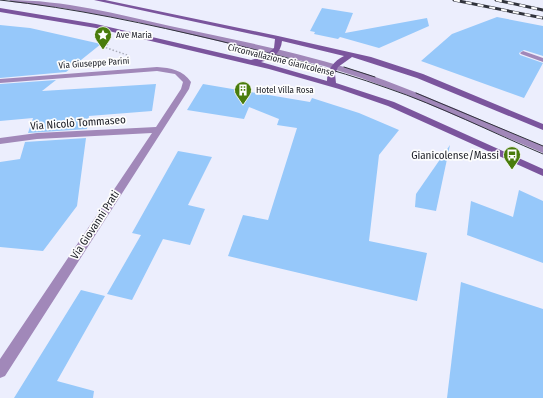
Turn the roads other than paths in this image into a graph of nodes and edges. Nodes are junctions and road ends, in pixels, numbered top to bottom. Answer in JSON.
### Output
{"nodes":[{"id":1,"x":12,"y":0,"type":"edge"},
{"id":2,"x":96,"y":0,"type":"edge"},
{"id":3,"x":0,"y":10,"type":"edge"},
{"id":4,"x":278,"y":38,"type":"junction"},
{"id":5,"x":275,"y":52,"type":"junction"},
{"id":6,"x":523,"y":54,"type":"dead end"},
{"id":7,"x":352,"y":55,"type":"junction"},
{"id":8,"x":543,"y":60,"type":"edge"},
{"id":9,"x":251,"y":63,"type":"junction"},
{"id":10,"x":334,"y":67,"type":"junction"},
{"id":11,"x":186,"y":80,"type":"joint"},
{"id":12,"x":0,"y":81,"type":"edge"},
{"id":13,"x":332,"y":84,"type":"junction"},
{"id":14,"x":543,"y":127,"type":"edge"},
{"id":15,"x":157,"y":130,"type":"junction"},
{"id":16,"x":0,"y":141,"type":"edge"},
{"id":17,"x":543,"y":150,"type":"edge"},
{"id":18,"x":543,"y":173,"type":"edge"},
{"id":19,"x":0,"y":371,"type":"edge"}],
"edges":[{"from":1,"to":5,"type":"street","name":"Circonvallazione Gianicolense"},
{"from":2,"to":4,"type":"main road","name":"Circonvallazione Gianicolense"},
{"from":3,"to":9,"type":"main road","name":"Circonvallazione Gianicolense"},
{"from":4,"to":5,"type":"main road"},
{"from":4,"to":7,"type":"main road","name":"Circonvallazione Gianicolense"},
{"from":5,"to":9,"type":"main road"},
{"from":5,"to":10,"type":"street","name":"Circonvallazione Gianicolense"},
{"from":6,"to":8,"type":"street"},
{"from":7,"to":10,"type":"main road"},
{"from":7,"to":14,"type":"main road","name":"Circonvallazione Gianicolense"},
{"from":9,"to":13,"type":"main road","name":"Circonvallazione Gianicolense"},
{"from":10,"to":13,"type":"main road"},
{"from":10,"to":17,"type":"street","name":"Circonvallazione Gianicolense"},
{"from":11,"to":12,"type":"street","name":"Via Giuseppe Parini"},
{"from":11,"to":15,"type":"street","name":"Via Giovanni Prati"},
{"from":13,"to":18,"type":"main road","name":"Circonvallazione Gianicolense"},
{"from":15,"to":16,"type":"street","name":"Via Nicolò Tommaseo"},
{"from":15,"to":19,"type":"street","name":"Via Giovanni Prati"}]}
